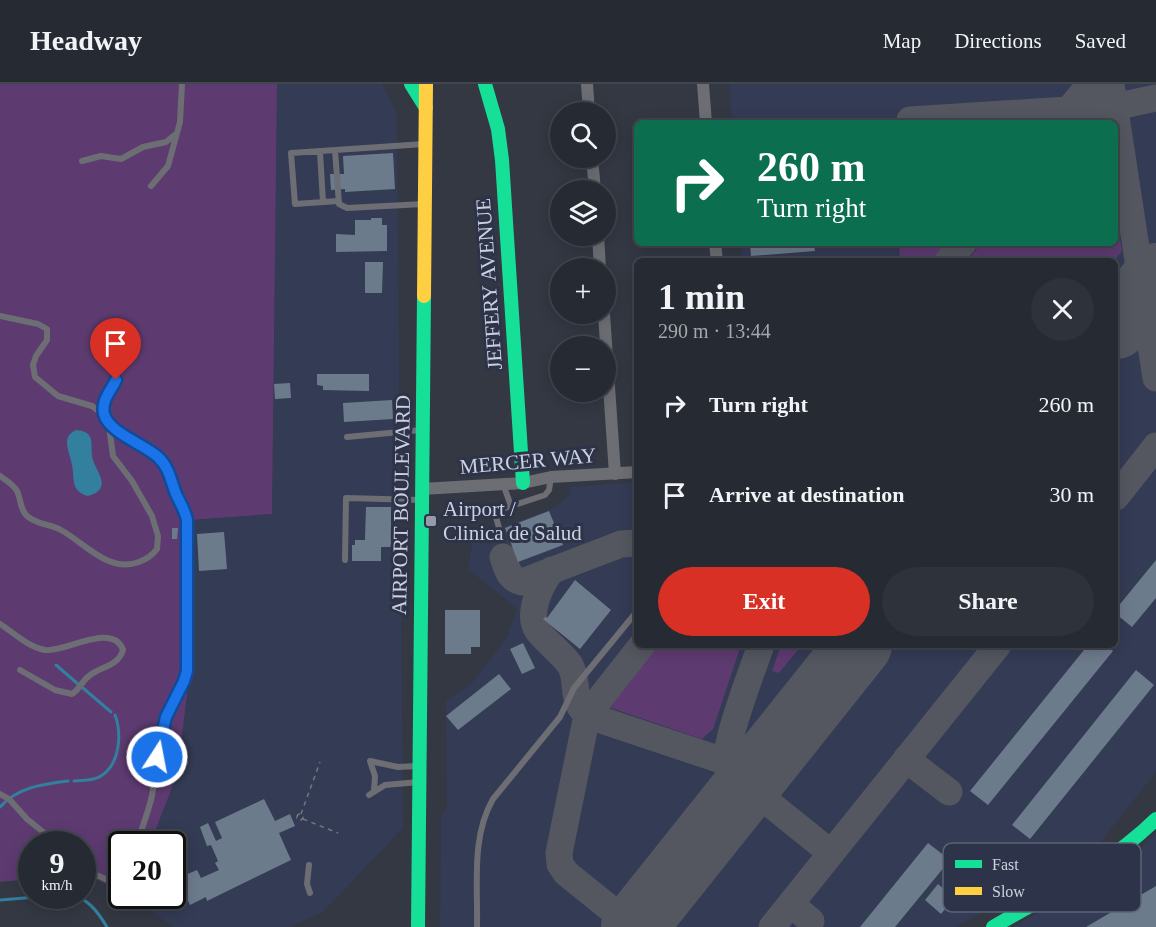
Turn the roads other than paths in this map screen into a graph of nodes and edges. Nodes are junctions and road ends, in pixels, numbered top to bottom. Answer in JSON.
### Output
{"nodes":[{"id":1,"x":182,"y":84,"type":"edge"},
{"id":2,"x":411,"y":84,"type":"edge"},
{"id":3,"x":426,"y":84,"type":"edge"},
{"id":4,"x":485,"y":84,"type":"edge"},
{"id":5,"x":587,"y":84,"type":"edge"},
{"id":6,"x":703,"y":84,"type":"edge"},
{"id":7,"x":588,"y":102,"type":"edge"},
{"id":8,"x":426,"y":108,"type":"junction"},
{"id":9,"x":706,"y":120,"type":"edge"},
{"id":10,"x":177,"y":133,"type":"junction"},
{"id":11,"x":425,"y":144,"type":"junction"},
{"id":12,"x":335,"y":150,"type":"junction"},
{"id":13,"x":320,"y":152,"type":"junction"},
{"id":14,"x":82,"y":161,"type":"dead end"},
{"id":15,"x":151,"y":186,"type":"dead end"},
{"id":16,"x":338,"y":201,"type":"junction"},
{"id":17,"x":323,"y":202,"type":"junction"},
{"id":18,"x":424,"y":204,"type":"junction"},
{"id":19,"x":0,"y":316,"type":"edge"},
{"id":20,"x":605,"y":324,"type":"edge"},
{"id":21,"x":116,"y":380,"type":"dead end"},
{"id":22,"x":107,"y":421,"type":"junction"},
{"id":23,"x":423,"y":430,"type":"junction"},
{"id":24,"x":346,"y":437,"type":"dead end"},
{"id":25,"x":634,"y":472,"type":"edge"},
{"id":26,"x":615,"y":474,"type":"junction"},
{"id":27,"x":0,"y":476,"type":"edge"},
{"id":28,"x":550,"y":477,"type":"junction"},
{"id":29,"x":523,"y":483,"type":"junction"},
{"id":30,"x":504,"y":484,"type":"junction"},
{"id":31,"x":422,"y":494,"type":"junction"},
{"id":32,"x":511,"y":506,"type":"junction"},
{"id":33,"x":499,"y":528,"type":"dead end"},
{"id":34,"x":178,"y":538,"type":"dead end"},
{"id":35,"x":187,"y":538,"type":"junction"},
{"id":36,"x":345,"y":560,"type":"dead end"},
{"id":37,"x":634,"y":615,"type":"edge"},
{"id":38,"x":0,"y":624,"type":"edge"},
{"id":39,"x":20,"y":670,"type":"dead end"},
{"id":40,"x":419,"y":766,"type":"junction"},
{"id":41,"x":418,"y":782,"type":"junction"},
{"id":42,"x":0,"y":794,"type":"edge"},
{"id":43,"x":1156,"y":819,"type":"edge"},
{"id":44,"x":42,"y":831,"type":"edge"},
{"id":45,"x":141,"y":831,"type":"edge"},
{"id":46,"x":1131,"y":843,"type":"edge"},
{"id":47,"x":309,"y":865,"type":"dead end"},
{"id":48,"x":310,"y":893,"type":"dead end"},
{"id":49,"x":1019,"y":912,"type":"edge"},
{"id":50,"x":418,"y":927,"type":"edge"},
{"id":51,"x":477,"y":927,"type":"edge"},
{"id":52,"x":993,"y":927,"type":"edge"}],
"edges":[{"from":1,"to":10,"type":"lane"},
{"from":2,"to":8,"type":"main road"},
{"from":3,"to":8,"type":"main road","name":"AIRPORT BOULEVARD"},
{"from":4,"to":29,"type":"main road","name":"JEFFERY AVENUE"},
{"from":5,"to":7,"type":"street"},
{"from":6,"to":9,"type":"street"},
{"from":8,"to":11,"type":"main road","name":"AIRPORT BOULEVARD"},
{"from":10,"to":14,"type":"lane"},
{"from":10,"to":15,"type":"lane"},
{"from":11,"to":12,"type":"lane"},
{"from":11,"to":18,"type":"main road","name":"AIRPORT BOULEVARD"},
{"from":12,"to":13,"type":"lane"},
{"from":12,"to":16,"type":"lane"},
{"from":13,"to":17,"type":"lane"},
{"from":13,"to":17,"type":"lane"},
{"from":16,"to":17,"type":"lane"},
{"from":16,"to":18,"type":"lane"},
{"from":18,"to":23,"type":"main road","name":"AIRPORT BOULEVARD"},
{"from":19,"to":22,"type":"lane"},
{"from":20,"to":26,"type":"street"},
{"from":21,"to":22,"type":"lane"},
{"from":22,"to":27,"type":"lane"},
{"from":22,"to":35,"type":"lane"},
{"from":23,"to":24,"type":"lane"},
{"from":23,"to":31,"type":"main road","name":"AIRPORT BOULEVARD"},
{"from":25,"to":26,"type":"street","name":"MERCER WAY"},
{"from":26,"to":28,"type":"street","name":"MERCER WAY"},
{"from":28,"to":29,"type":"street","name":"MERCER WAY"},
{"from":28,"to":32,"type":"lane"},
{"from":29,"to":30,"type":"street","name":"MERCER WAY"},
{"from":30,"to":31,"type":"street","name":"MERCER WAY"},
{"from":30,"to":32,"type":"lane"},
{"from":31,"to":36,"type":"lane"},
{"from":31,"to":40,"type":"main road","name":"AIRPORT BOULEVARD"},
{"from":32,"to":33,"type":"lane"},
{"from":34,"to":35,"type":"lane"},
{"from":35,"to":45,"type":"lane"},
{"from":37,"to":51,"type":"lane"},
{"from":38,"to":39,"type":"lane"},
{"from":40,"to":41,"type":"main road","name":"AIRPORT BOULEVARD"},
{"from":40,"to":41,"type":"lane"},
{"from":41,"to":50,"type":"main road","name":"AIRPORT BOULEVARD"},
{"from":42,"to":44,"type":"lane"},
{"from":43,"to":46,"type":"main road"},
{"from":47,"to":48,"type":"lane"},
{"from":49,"to":52,"type":"main road"}]}
